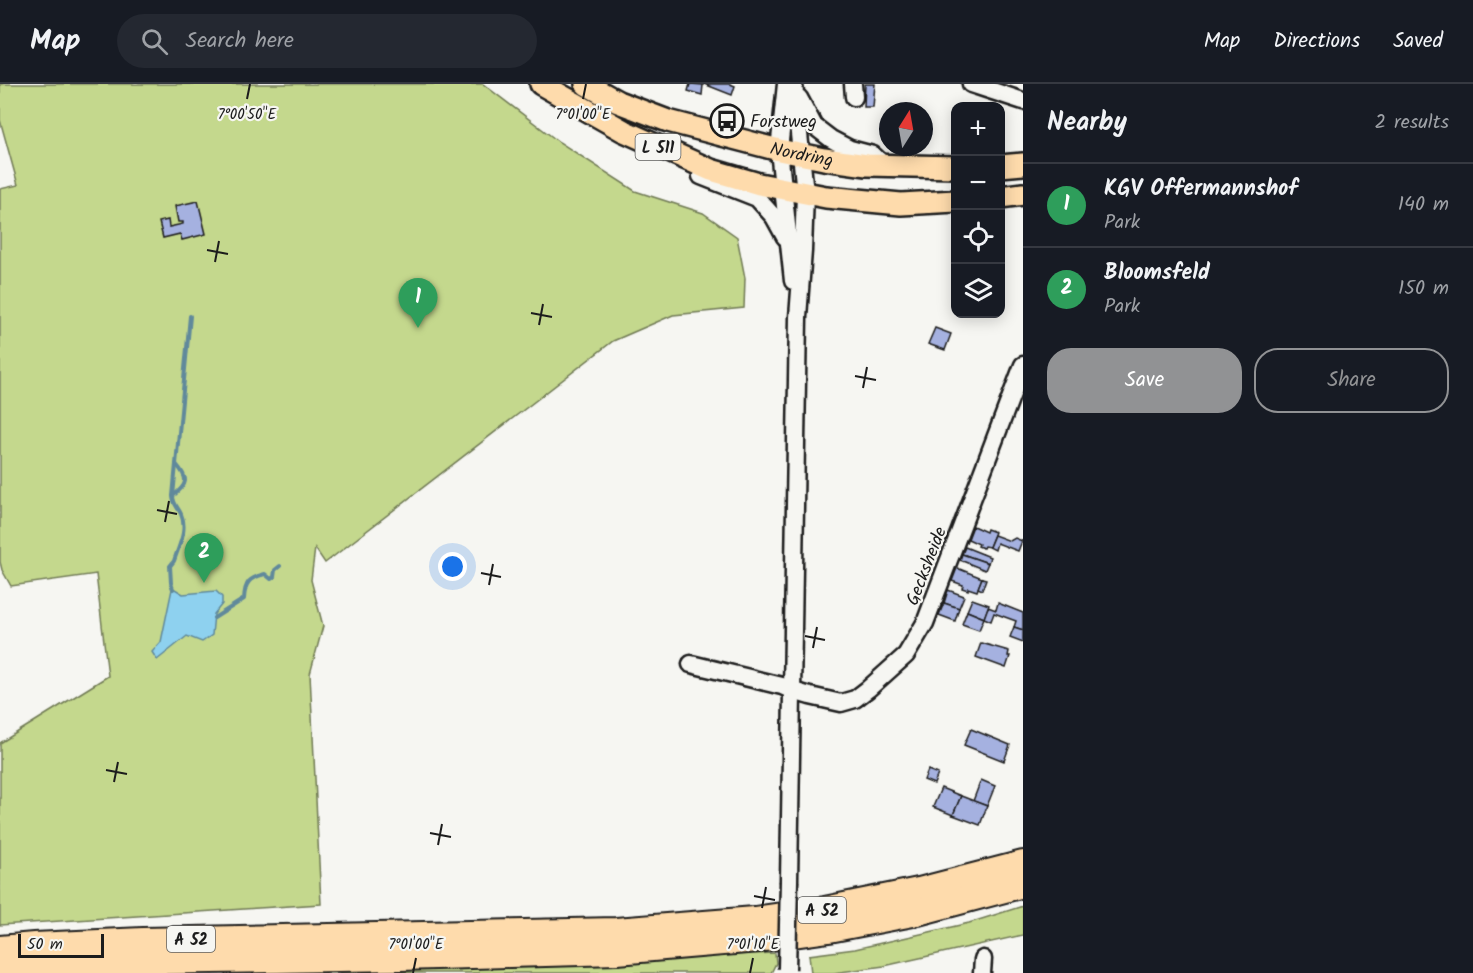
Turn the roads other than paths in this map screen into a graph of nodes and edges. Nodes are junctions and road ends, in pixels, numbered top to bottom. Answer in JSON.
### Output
{"nodes":[{"id":1,"x":541,"y":84,"type":"edge"},
{"id":2,"x":586,"y":84,"type":"edge"},
{"id":3,"x":971,"y":84,"type":"edge"},
{"id":4,"x":791,"y":86,"type":"edge"},
{"id":5,"x":1023,"y":100,"type":"edge"},
{"id":6,"x":663,"y":150,"type":"junction"},
{"id":7,"x":779,"y":150,"type":"junction"},
{"id":8,"x":802,"y":154,"type":"junction"},
{"id":9,"x":1023,"y":164,"type":"edge"},
{"id":10,"x":885,"y":166,"type":"junction"},
{"id":11,"x":951,"y":166,"type":"edge"},
{"id":12,"x":1005,"y":166,"type":"edge"},
{"id":13,"x":784,"y":189,"type":"junction"},
{"id":14,"x":805,"y":193,"type":"junction"},
{"id":15,"x":1023,"y":194,"type":"edge"},
{"id":16,"x":1005,"y":196,"type":"edge"},
{"id":17,"x":951,"y":201,"type":"edge"},
{"id":18,"x":790,"y":247,"type":"junction"},
{"id":19,"x":798,"y":317,"type":"junction"},
{"id":20,"x":1023,"y":364,"type":"edge"},
{"id":21,"x":691,"y":664,"type":"dead end"},
{"id":22,"x":793,"y":691,"type":"junction"},
{"id":23,"x":1023,"y":864,"type":"edge"},
{"id":24,"x":1023,"y":884,"type":"edge"},
{"id":25,"x":0,"y":947,"type":"edge"},
{"id":26,"x":0,"y":970,"type":"edge"},
{"id":27,"x":787,"y":972,"type":"edge"}],
"edges":[{"from":1,"to":6,"type":"main road","number":"L 511"},
{"from":2,"to":7,"type":"main road","name":"Nordring","number":"L 511"},
{"from":3,"to":5,"type":"street"},
{"from":4,"to":7,"type":"street"},
{"from":4,"to":8,"type":"street"},
{"from":4,"to":10,"type":"street"},
{"from":6,"to":13,"type":"main road","number":"L 511"},
{"from":6,"to":18,"type":"street"},
{"from":7,"to":8,"type":"main road","name":"Nordring","number":"L 511"},
{"from":7,"to":13,"type":"street"},
{"from":8,"to":10,"type":"main road","name":"Nordring","number":"L 511"},
{"from":8,"to":14,"type":"street"},
{"from":9,"to":12,"type":"main road"},
{"from":10,"to":11,"type":"main road","name":"Nordring","number":"L 511"},
{"from":13,"to":14,"type":"main road","number":"L 511"},
{"from":13,"to":18,"type":"street"},
{"from":14,"to":17,"type":"main road","number":"L 511"},
{"from":14,"to":19,"type":"street"},
{"from":15,"to":16,"type":"main road"},
{"from":18,"to":19,"type":"street"},
{"from":19,"to":22,"type":"street"},
{"from":20,"to":22,"type":"street","name":"Gecksheide"},
{"from":21,"to":22,"type":"street","name":"Gecksheide"},
{"from":22,"to":27,"type":"street","bridge":true},
{"from":23,"to":25,"type":"highway","number":"A 52"},
{"from":24,"to":26,"type":"highway","number":"A 52"}]}
